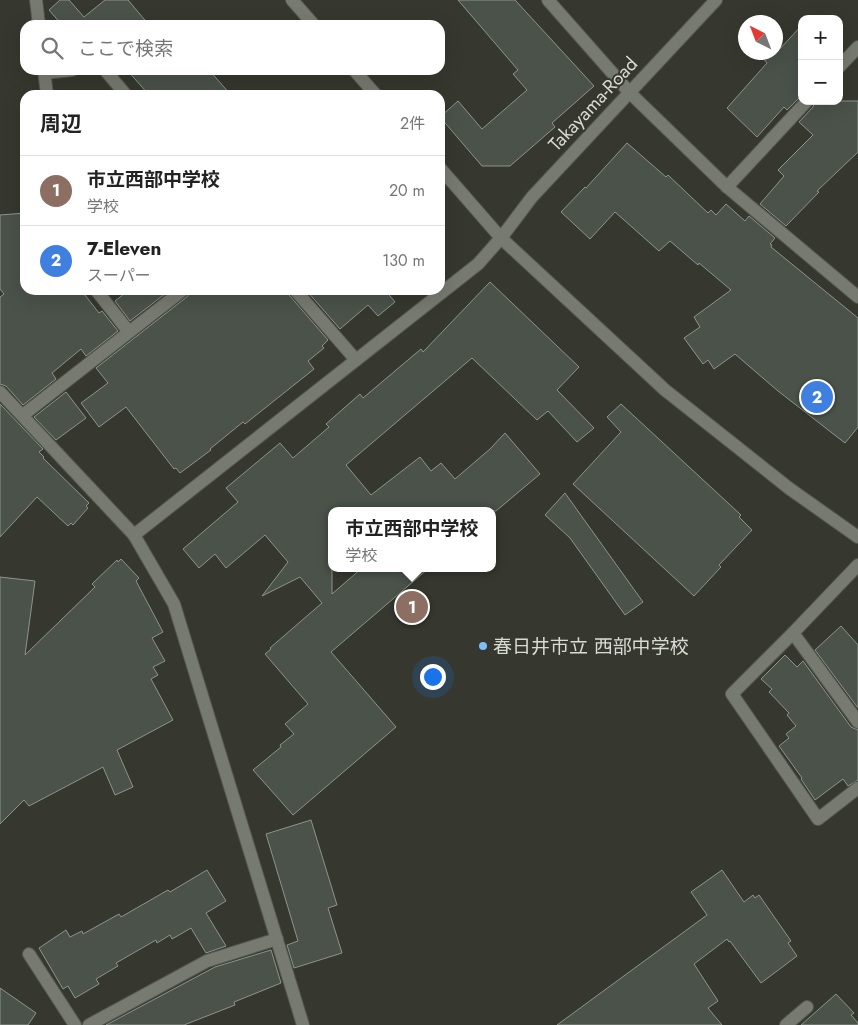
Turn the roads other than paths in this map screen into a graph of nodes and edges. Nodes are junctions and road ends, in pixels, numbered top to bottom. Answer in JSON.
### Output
{"nodes":[{"id":1,"x":36,"y":0,"type":"edge"},
{"id":2,"x":292,"y":0,"type":"edge"},
{"id":3,"x":548,"y":0,"type":"edge"},
{"id":4,"x":716,"y":0,"type":"edge"},
{"id":5,"x":38,"y":20,"type":"edge"},
{"id":6,"x":310,"y":20,"type":"edge"},
{"id":7,"x":858,"y":47,"type":"edge"},
{"id":8,"x":843,"y":63,"type":"edge"},
{"id":9,"x":44,"y":75,"type":"edge"},
{"id":10,"x":109,"y":75,"type":"edge"},
{"id":11,"x":358,"y":75,"type":"edge"},
{"id":12,"x":46,"y":90,"type":"edge"},
{"id":13,"x":122,"y":90,"type":"edge"},
{"id":14,"x":372,"y":90,"type":"edge"},
{"id":15,"x":630,"y":93,"type":"junction"},
{"id":16,"x":804,"y":105,"type":"edge"},
{"id":17,"x":445,"y":174,"type":"edge"},
{"id":18,"x":727,"y":187,"type":"junction"},
{"id":19,"x":501,"y":238,"type":"junction"},
{"id":20,"x":445,"y":290,"type":"edge"},
{"id":21,"x":100,"y":295,"type":"edge"},
{"id":22,"x":177,"y":295,"type":"edge"},
{"id":23,"x":299,"y":295,"type":"edge"},
{"id":24,"x":439,"y":295,"type":"edge"},
{"id":25,"x":857,"y":296,"type":"edge"},
{"id":26,"x":129,"y":332,"type":"junction"},
{"id":27,"x":356,"y":360,"type":"junction"},
{"id":28,"x":0,"y":392,"type":"edge"},
{"id":29,"x":24,"y":416,"type":"junction"},
{"id":30,"x":134,"y":535,"type":"junction"},
{"id":31,"x":858,"y":537,"type":"edge"},
{"id":32,"x":858,"y":565,"type":"edge"},
{"id":33,"x":793,"y":633,"type":"junction"},
{"id":34,"x":858,"y":722,"type":"edge"},
{"id":35,"x":858,"y":788,"type":"edge"},
{"id":36,"x":277,"y":939,"type":"junction"},
{"id":37,"x":29,"y":954,"type":"dead end"},
{"id":38,"x":806,"y":1007,"type":"dead end"},
{"id":39,"x":109,"y":1020,"type":"edge"},
{"id":40,"x":75,"y":1025,"type":"edge"},
{"id":41,"x":89,"y":1025,"type":"edge"},
{"id":42,"x":303,"y":1025,"type":"edge"},
{"id":43,"x":786,"y":1025,"type":"edge"}],
"edges":[{"from":1,"to":5,"type":"street"},
{"from":2,"to":6,"type":"street"},
{"from":3,"to":15,"type":"street"},
{"from":4,"to":15,"type":"street","name":"Takayama-Road"},
{"from":7,"to":8,"type":"street"},
{"from":9,"to":12,"type":"street"},
{"from":10,"to":13,"type":"street"},
{"from":11,"to":14,"type":"street"},
{"from":15,"to":18,"type":"street"},
{"from":15,"to":19,"type":"street","name":"Takayama-Road"},
{"from":16,"to":18,"type":"street"},
{"from":17,"to":19,"type":"street"},
{"from":18,"to":25,"type":"street"},
{"from":19,"to":20,"type":"street","name":"Takayama-Road"},
{"from":19,"to":31,"type":"street"},
{"from":21,"to":26,"type":"street"},
{"from":22,"to":26,"type":"street"},
{"from":23,"to":27,"type":"street"},
{"from":24,"to":27,"type":"street","name":"Takayama-Road"},
{"from":26,"to":29,"type":"street"},
{"from":27,"to":30,"type":"street","name":"Takayama-Road"},
{"from":28,"to":29,"type":"street"},
{"from":29,"to":30,"type":"street"},
{"from":30,"to":36,"type":"street"},
{"from":32,"to":33,"type":"street"},
{"from":33,"to":34,"type":"street"},
{"from":33,"to":35,"type":"street"},
{"from":36,"to":39,"type":"street"},
{"from":36,"to":42,"type":"street"},
{"from":37,"to":40,"type":"street"},
{"from":38,"to":43,"type":"street"},
{"from":39,"to":41,"type":"street"}]}
